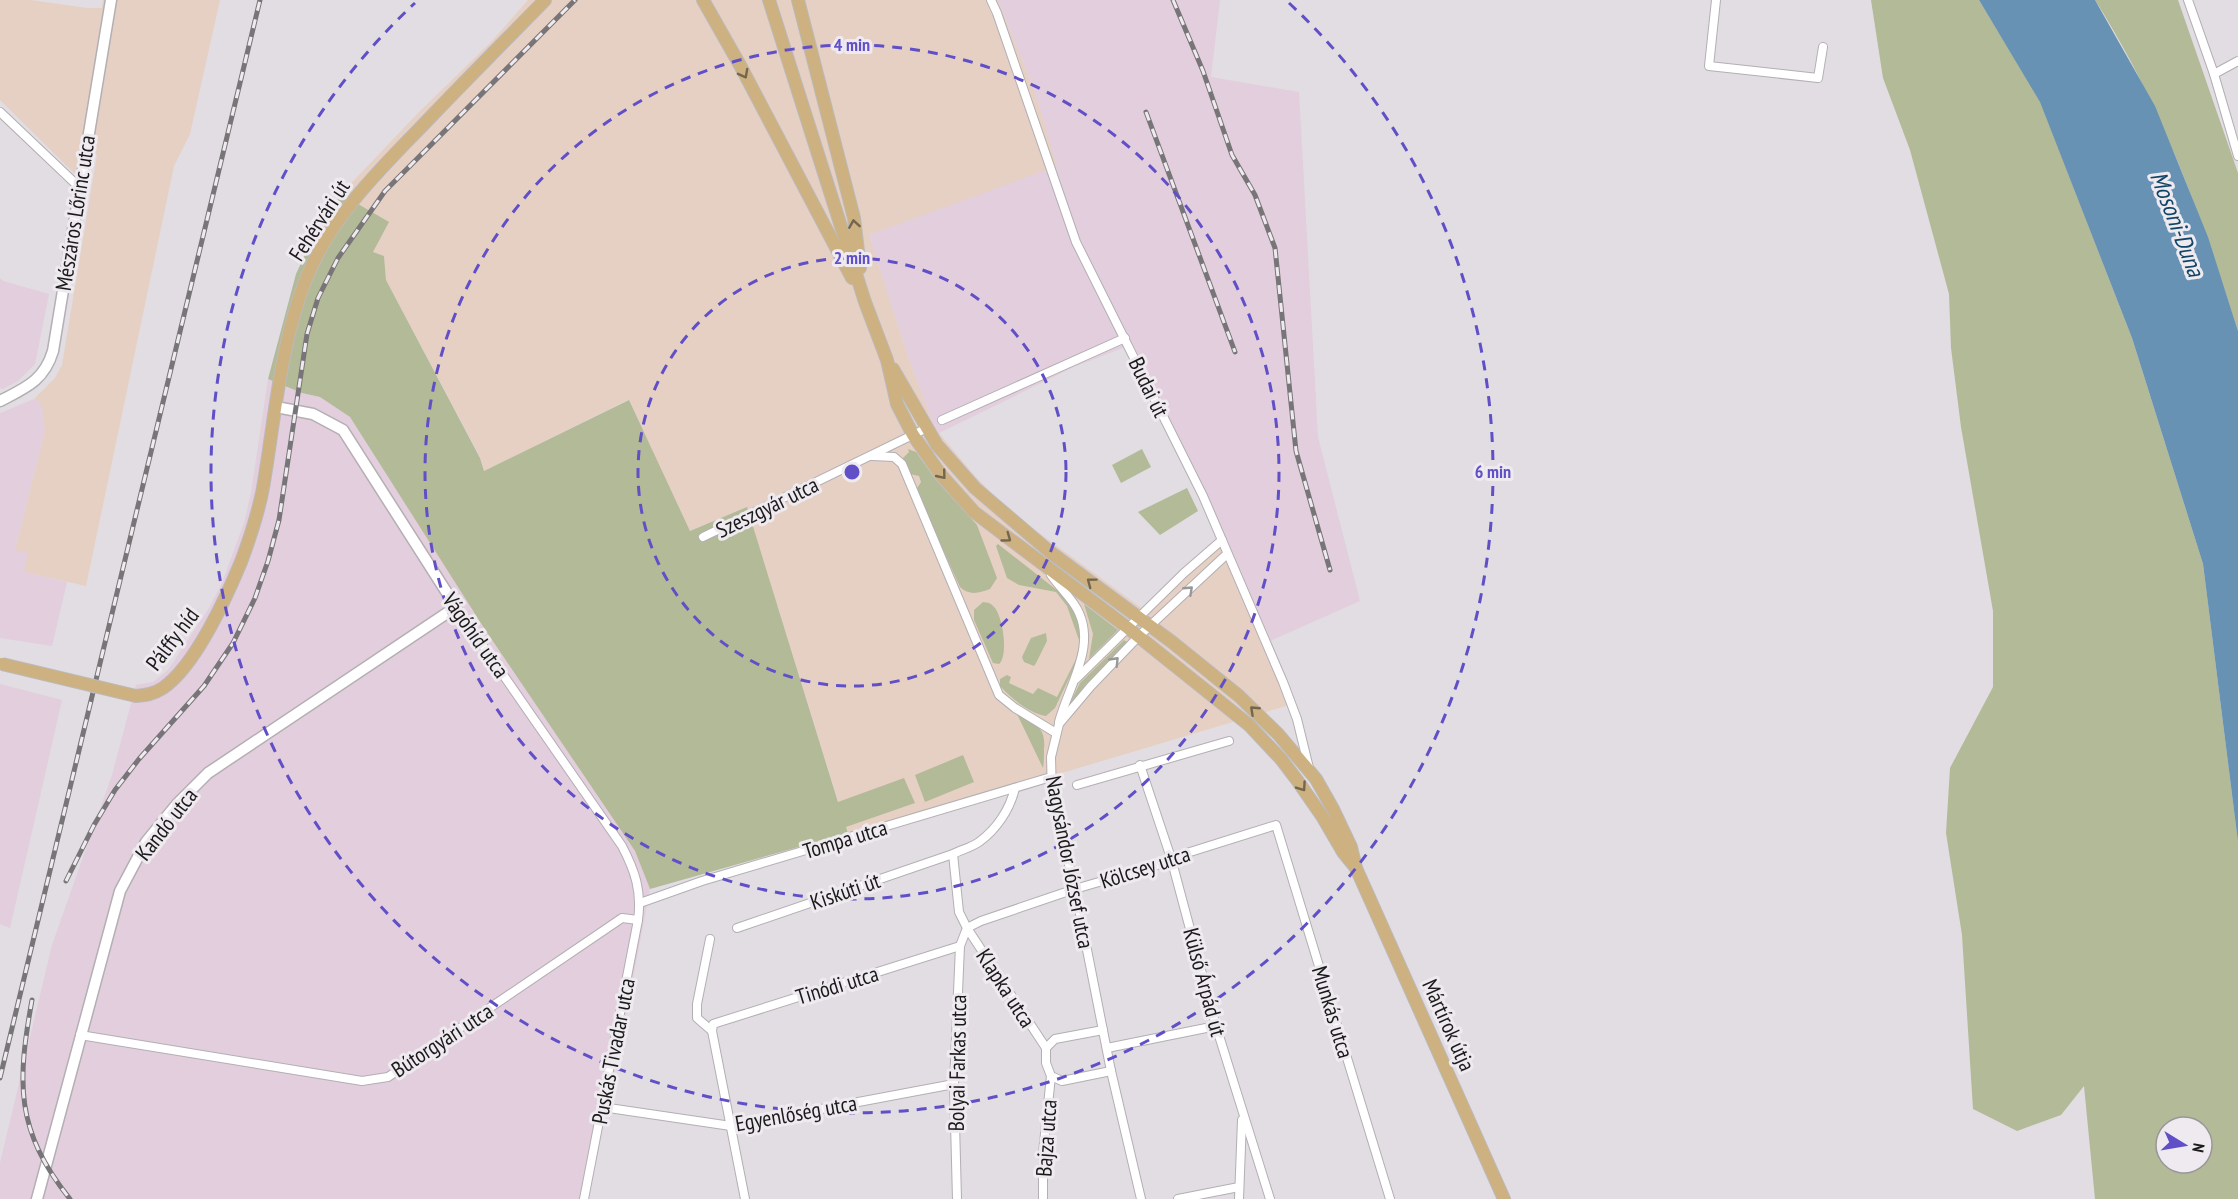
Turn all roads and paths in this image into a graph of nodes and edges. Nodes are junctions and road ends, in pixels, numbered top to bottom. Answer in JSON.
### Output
{"nodes":[{"id":1,"x":111,"y":0,"type":"edge"},
{"id":2,"x":545,"y":0,"type":"edge"},
{"id":3,"x":703,"y":0,"type":"edge"},
{"id":4,"x":769,"y":0,"type":"edge"},
{"id":5,"x":798,"y":0,"type":"edge"},
{"id":6,"x":991,"y":0,"type":"edge"},
{"id":7,"x":1716,"y":0,"type":"edge"},
{"id":8,"x":2188,"y":0,"type":"edge"},
{"id":9,"x":1823,"y":47,"type":"dead end"},
{"id":10,"x":2238,"y":61,"type":"edge"},
{"id":11,"x":2214,"y":74,"type":"junction"},
{"id":12,"x":0,"y":112,"type":"edge"},
{"id":13,"x":2238,"y":156,"type":"edge"},
{"id":14,"x":79,"y":187,"type":"junction"},
{"id":15,"x":865,"y":302,"type":"junction"},
{"id":16,"x":1125,"y":338,"type":"junction"},
{"id":17,"x":887,"y":360,"type":"junction"},
{"id":18,"x":0,"y":402,"type":"edge"},
{"id":19,"x":276,"y":407,"type":"junction"},
{"id":20,"x":942,"y":420,"type":"dead end"},
{"id":21,"x":927,"y":428,"type":"junction"},
{"id":22,"x":913,"y":435,"type":"junction"},
{"id":23,"x":872,"y":456,"type":"junction"},
{"id":24,"x":703,"y":537,"type":"dead end"},
{"id":25,"x":1222,"y":540,"type":"junction"},
{"id":26,"x":1227,"y":554,"type":"junction"},
{"id":27,"x":241,"y":562,"type":"joint"},
{"id":28,"x":1040,"y":562,"type":"junction"},
{"id":29,"x":456,"y":606,"type":"junction"},
{"id":30,"x":1138,"y":617,"type":"junction"},
{"id":31,"x":1150,"y":626,"type":"junction"},
{"id":32,"x":1128,"y":628,"type":"junction"},
{"id":33,"x":1139,"y":636,"type":"junction"},
{"id":34,"x":1,"y":663,"type":"edge"},
{"id":35,"x":1076,"y":679,"type":"junction"},
{"id":36,"x":1059,"y":724,"type":"junction"},
{"id":37,"x":1056,"y":733,"type":"junction"},
{"id":38,"x":1229,"y":741,"type":"dead end"},
{"id":39,"x":1140,"y":765,"type":"junction"},
{"id":40,"x":1310,"y":772,"type":"junction"},
{"id":41,"x":1051,"y":777,"type":"junction"},
{"id":42,"x":1077,"y":784,"type":"dead end"},
{"id":43,"x":1015,"y":788,"type":"junction"},
{"id":44,"x":1275,"y":825,"type":"joint"},
{"id":45,"x":953,"y":854,"type":"junction"},
{"id":46,"x":1171,"y":858,"type":"junction"},
{"id":47,"x":1356,"y":868,"type":"junction"},
{"id":48,"x":1075,"y":889,"type":"junction"},
{"id":49,"x":640,"y":903,"type":"junction"},
{"id":50,"x":638,"y":920,"type":"junction"},
{"id":51,"x":737,"y":928,"type":"dead end"},
{"id":52,"x":967,"y":928,"type":"junction"},
{"id":53,"x":710,"y":939,"type":"dead end"},
{"id":54,"x":960,"y":946,"type":"junction"},
{"id":55,"x":1216,"y":1026,"type":"junction"},
{"id":56,"x":713,"y":1027,"type":"junction"},
{"id":57,"x":1103,"y":1030,"type":"junction"},
{"id":58,"x":80,"y":1035,"type":"junction"},
{"id":59,"x":1046,"y":1048,"type":"junction"},
{"id":60,"x":1107,"y":1048,"type":"junction"},
{"id":61,"x":1111,"y":1071,"type":"junction"},
{"id":62,"x":1051,"y":1076,"type":"junction"},
{"id":63,"x":954,"y":1084,"type":"junction"},
{"id":64,"x":602,"y":1107,"type":"junction"},
{"id":65,"x":1242,"y":1113,"type":"junction"},
{"id":66,"x":731,"y":1126,"type":"junction"},
{"id":67,"x":1239,"y":1186,"type":"junction"},
{"id":68,"x":37,"y":1199,"type":"edge"},
{"id":69,"x":584,"y":1199,"type":"edge"},
{"id":70,"x":745,"y":1199,"type":"edge"},
{"id":71,"x":957,"y":1199,"type":"edge"},
{"id":72,"x":1043,"y":1199,"type":"edge"},
{"id":73,"x":1141,"y":1199,"type":"edge"},
{"id":74,"x":1178,"y":1199,"type":"edge"},
{"id":75,"x":1239,"y":1199,"type":"edge"},
{"id":76,"x":1270,"y":1199,"type":"edge"},
{"id":77,"x":1390,"y":1199,"type":"edge"},
{"id":78,"x":1504,"y":1199,"type":"edge"}],
"edges":[{"from":1,"to":14,"type":"street","name":"Mészáros Lőrinc utca"},
{"from":2,"to":19,"type":"main road","name":"Fehérvári út"},
{"from":3,"to":15,"type":"main road","one_way":true},
{"from":4,"to":15,"type":"main road"},
{"from":15,"to":5,"type":"main road","one_way":true},
{"from":6,"to":16,"type":"street","name":"Budai út"},
{"from":7,"to":9,"type":"street"},
{"from":8,"to":11,"type":"street"},
{"from":10,"to":11,"type":"street"},
{"from":11,"to":13,"type":"street"},
{"from":12,"to":14,"type":"street"},
{"from":14,"to":18,"type":"street","name":"Mészáros Lőrinc utca"},
{"from":15,"to":17,"type":"main road"},
{"from":16,"to":20,"type":"street"},
{"from":16,"to":25,"type":"street","name":"Budai út"},
{"from":17,"to":21,"type":"main road","name":"Mártírok útja"},
{"from":17,"to":22,"type":"main road","name":"Mártírok útja"},
{"from":19,"to":27,"type":"main road","name":"Fehérvári út"},
{"from":19,"to":29,"type":"street","name":"Vágóhíd utca"},
{"from":21,"to":22,"type":"street","name":"Szeszgyár utca"},
{"from":30,"to":21,"type":"main road","name":"Mártírok útja","one_way":true},
{"from":22,"to":23,"type":"street","name":"Szeszgyár utca"},
{"from":22,"to":28,"type":"main road","name":"Mártírok útja","one_way":true},
{"from":23,"to":24,"type":"street","name":"Szeszgyár utca"},
{"from":23,"to":37,"type":"street"},
{"from":25,"to":26,"type":"street","name":"Budai út"},
{"from":25,"to":30,"type":"street"},
{"from":31,"to":26,"type":"street","name":"Nagysándor József utca","one_way":true},
{"from":26,"to":40,"type":"street","name":"Budai út"},
{"from":27,"to":34,"type":"main road","name":"Pálffy híd","bridge":true},
{"from":28,"to":32,"type":"main road","name":"Mártírok útja"},
{"from":28,"to":35,"type":"street"},
{"from":29,"to":49,"type":"street","name":"Vágóhíd utca"},
{"from":29,"to":58,"type":"street","name":"Kandó utca"},
{"from":30,"to":31,"type":"main road","name":"Mártírok útja"},
{"from":30,"to":32,"type":"street"},
{"from":31,"to":33,"type":"street","name":"Nagysándor József utca"},
{"from":40,"to":31,"type":"main road","name":"Mártírok útja","one_way":true},
{"from":32,"to":33,"type":"main road","name":"Mártírok útja"},
{"from":32,"to":35,"type":"street"},
{"from":36,"to":33,"type":"street","name":"Nagysándor József utca","one_way":true},
{"from":33,"to":47,"type":"main road","name":"Mártírok útja","one_way":true},
{"from":35,"to":36,"type":"street"},
{"from":36,"to":37,"type":"street","name":"Nagysándor József utca"},
{"from":37,"to":41,"type":"street","name":"Nagysándor József utca"},
{"from":38,"to":39,"type":"street"},
{"from":39,"to":42,"type":"street"},
{"from":39,"to":46,"type":"street","name":"Külső Árpád út"},
{"from":40,"to":47,"type":"main road","name":"Mártírok útja"},
{"from":41,"to":43,"type":"street","name":"Tompa utca"},
{"from":41,"to":48,"type":"street","name":"Nagysándor József utca"},
{"from":43,"to":45,"type":"street"},
{"from":43,"to":49,"type":"street","name":"Tompa utca"},
{"from":44,"to":46,"type":"street","name":"Kölcsey utca"},
{"from":44,"to":77,"type":"street","name":"Munkás utca"},
{"from":45,"to":51,"type":"street","name":"Kiskúti út"},
{"from":45,"to":52,"type":"street"},
{"from":46,"to":48,"type":"street","name":"Kölcsey utca"},
{"from":46,"to":55,"type":"street","name":"Külső Árpád út"},
{"from":47,"to":78,"type":"main road","name":"Mártírok útja"},
{"from":48,"to":52,"type":"street","name":"Kölcsey utca"},
{"from":48,"to":57,"type":"street","name":"Nagysándor József utca"},
{"from":49,"to":50,"type":"street","name":"Puskás Tivadar utca"},
{"from":50,"to":58,"type":"street","name":"Bútorgyári utca"},
{"from":50,"to":64,"type":"street","name":"Puskás Tivadar utca"},
{"from":52,"to":54,"type":"street","name":"Bolyai Farkas utca"},
{"from":52,"to":59,"type":"street","name":"Klapka utca"},
{"from":53,"to":56,"type":"street"},
{"from":54,"to":56,"type":"street","name":"Tinódi utca"},
{"from":54,"to":63,"type":"street","name":"Bolyai Farkas utca"},
{"from":55,"to":60,"type":"street"},
{"from":55,"to":65,"type":"street","name":"Külső Árpád út"},
{"from":56,"to":66,"type":"street"},
{"from":57,"to":59,"type":"street"},
{"from":57,"to":60,"type":"street","name":"Nagysándor József utca"},
{"from":58,"to":68,"type":"street","name":"Kandó utca"},
{"from":59,"to":62,"type":"street","name":"Bajza utca"},
{"from":60,"to":61,"type":"street","name":"Nagysándor József utca"},
{"from":61,"to":62,"type":"street"},
{"from":61,"to":73,"type":"street","name":"Nagysándor József utca"},
{"from":62,"to":72,"type":"street","name":"Bajza utca"},
{"from":63,"to":66,"type":"street","name":"Egyenlőség utca"},
{"from":63,"to":71,"type":"street","name":"Bolyai Farkas utca"},
{"from":64,"to":66,"type":"street","name":"Egyenlőség utca"},
{"from":64,"to":69,"type":"street","name":"Puskás Tivadar utca"},
{"from":65,"to":67,"type":"street"},
{"from":65,"to":76,"type":"street","name":"Külső Árpád út"},
{"from":66,"to":70,"type":"street"},
{"from":67,"to":74,"type":"street"},
{"from":67,"to":75,"type":"street"}]}
